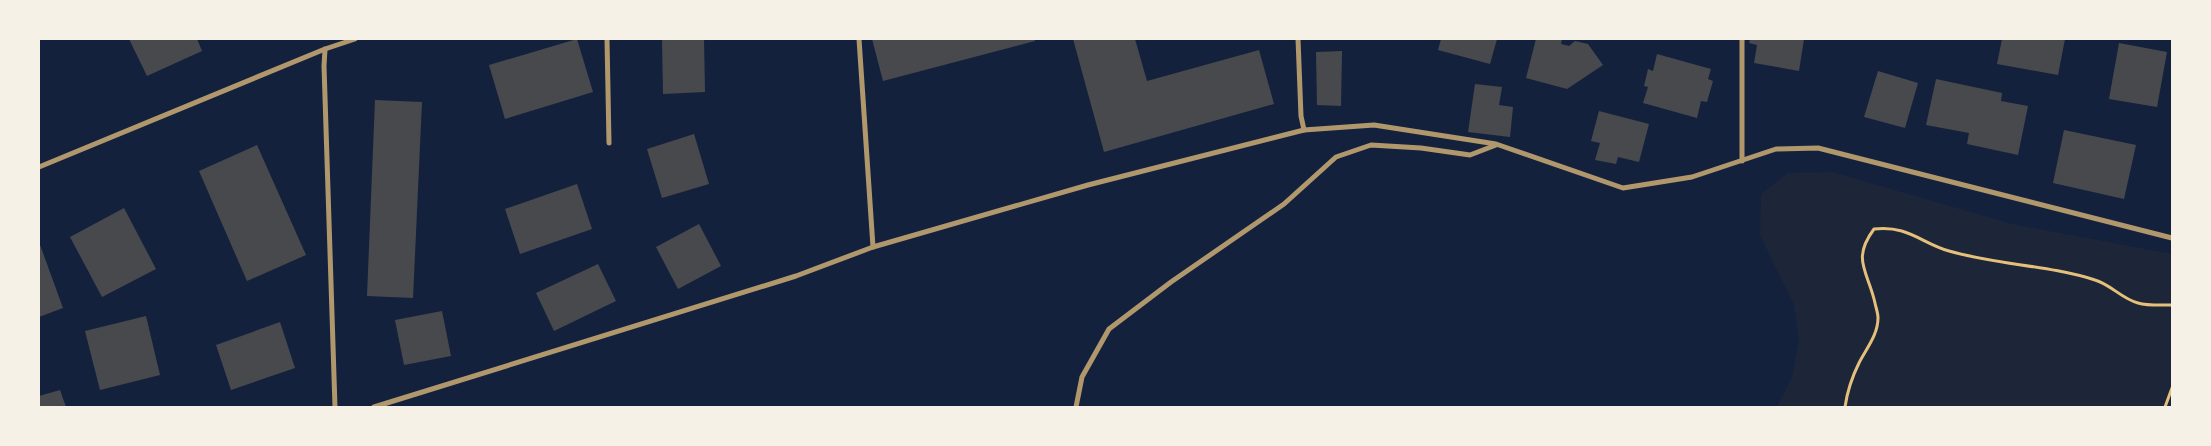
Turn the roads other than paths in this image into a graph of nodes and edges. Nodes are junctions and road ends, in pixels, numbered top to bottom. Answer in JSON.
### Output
{"nodes":[{"id":1,"x":356,"y":39,"type":"edge"},
{"id":2,"x":607,"y":39,"type":"edge"},
{"id":3,"x":858,"y":39,"type":"edge"},
{"id":4,"x":1298,"y":39,"type":"edge"},
{"id":5,"x":1742,"y":39,"type":"edge"},
{"id":6,"x":325,"y":49,"type":"junction"},
{"id":7,"x":1304,"y":130,"type":"junction"},
{"id":8,"x":609,"y":143,"type":"dead end"},
{"id":9,"x":1496,"y":144,"type":"junction"},
{"id":10,"x":1742,"y":160,"type":"junction"},
{"id":11,"x":39,"y":166,"type":"edge"},
{"id":12,"x":2172,"y":238,"type":"edge"},
{"id":13,"x":873,"y":247,"type":"junction"},
{"id":14,"x":335,"y":407,"type":"edge"},
{"id":15,"x":374,"y":407,"type":"edge"},
{"id":16,"x":1076,"y":407,"type":"edge"}],
"edges":[{"from":1,"to":6,"type":"street"},
{"from":2,"to":8,"type":"street"},
{"from":3,"to":13,"type":"street"},
{"from":4,"to":7,"type":"street"},
{"from":5,"to":10,"type":"street"},
{"from":6,"to":11,"type":"street"},
{"from":6,"to":14,"type":"street"},
{"from":7,"to":9,"type":"street"},
{"from":7,"to":13,"type":"street"},
{"from":9,"to":10,"type":"street"},
{"from":9,"to":16,"type":"street"},
{"from":10,"to":12,"type":"street"},
{"from":13,"to":15,"type":"street"}]}
